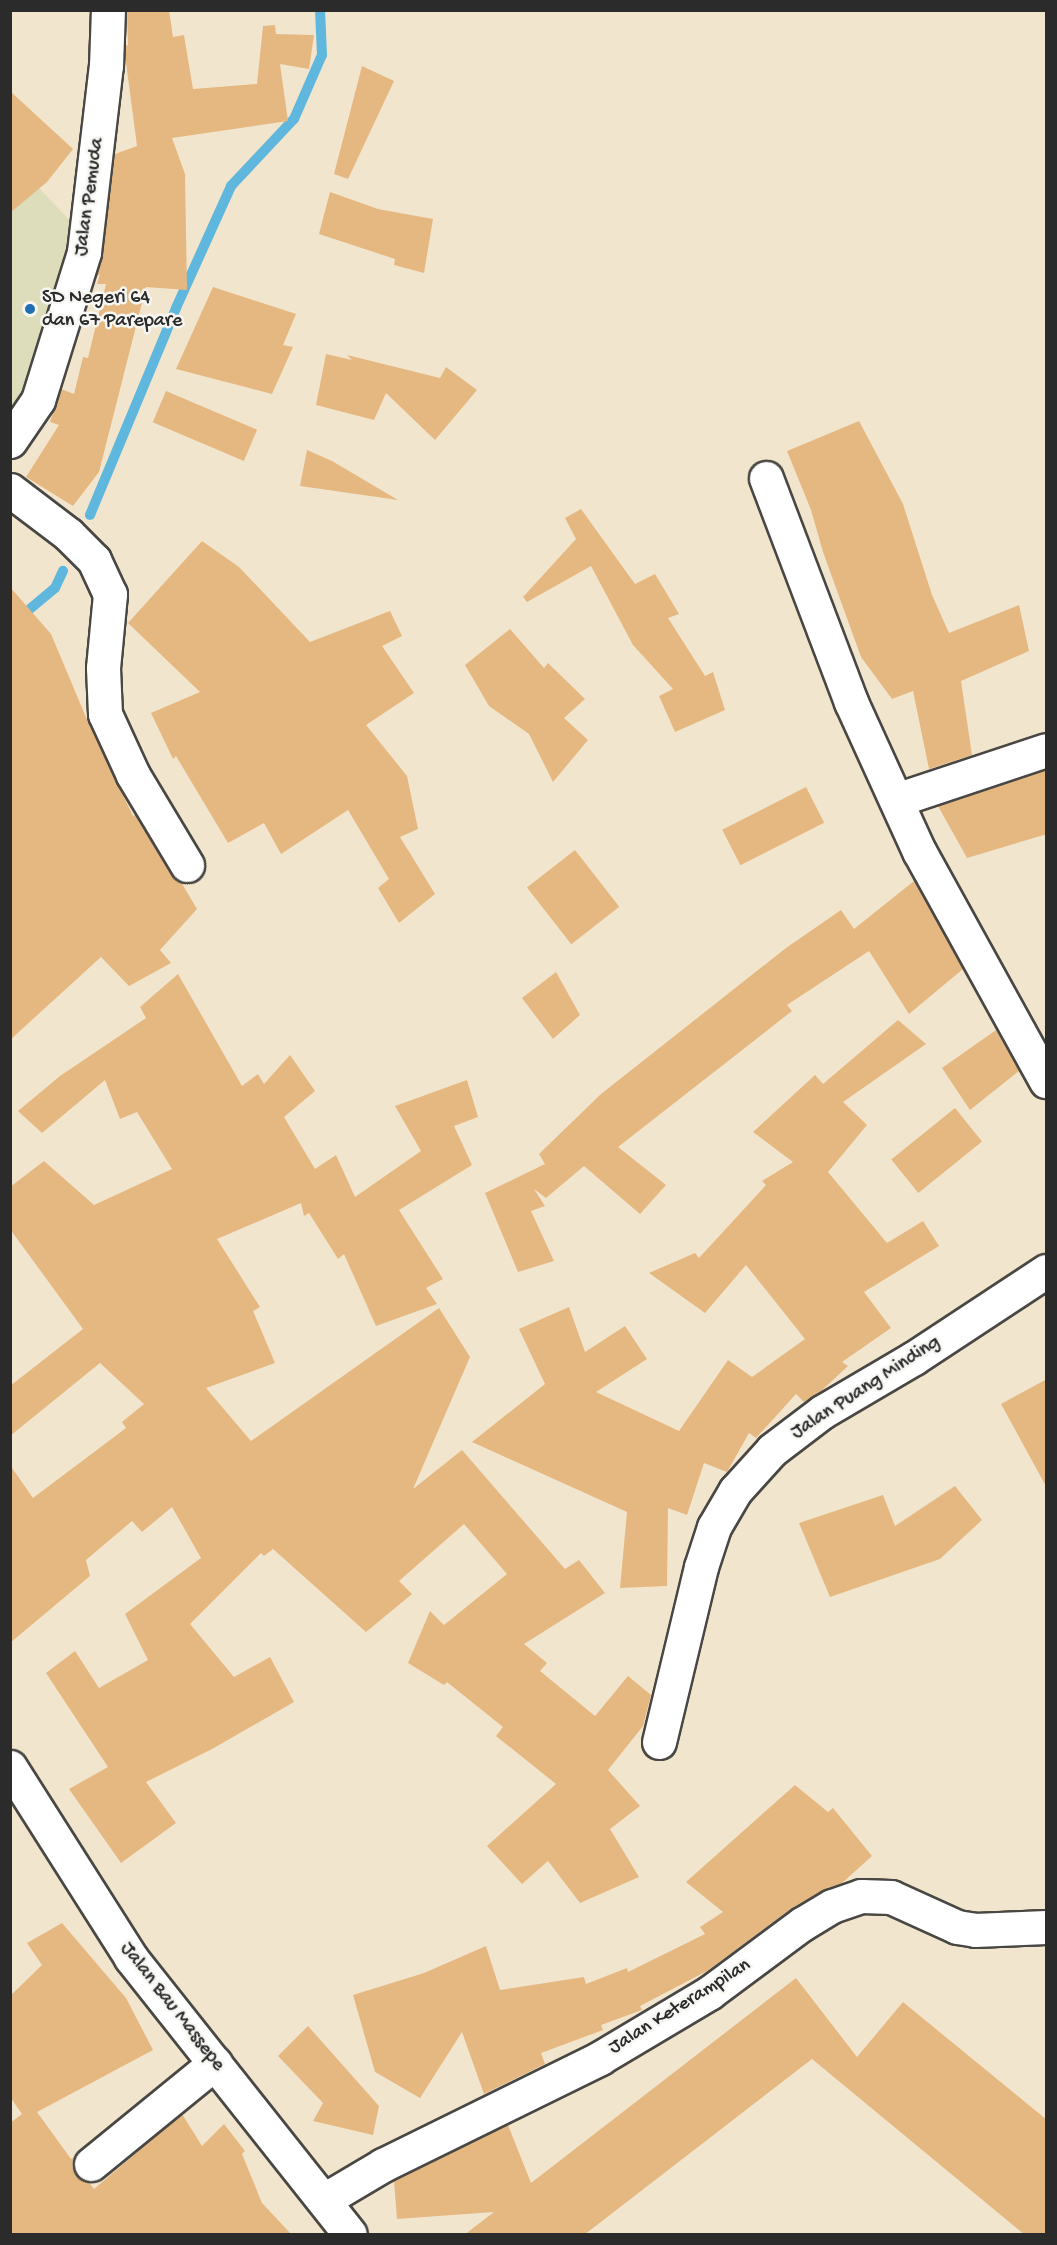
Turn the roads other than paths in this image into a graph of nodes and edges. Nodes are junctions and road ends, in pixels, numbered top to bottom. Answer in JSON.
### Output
{"nodes":[{"id":1,"x":108,"y":10,"type":"edge"},
{"id":2,"x":10,"y":441,"type":"edge"},
{"id":3,"x":766,"y":478,"type":"dead end"},
{"id":4,"x":10,"y":490,"type":"edge"},
{"id":5,"x":1047,"y":750,"type":"edge"},
{"id":6,"x":896,"y":800,"type":"junction"},
{"id":7,"x":187,"y":865,"type":"dead end"},
{"id":8,"x":1047,"y":1082,"type":"edge"},
{"id":9,"x":1047,"y":1271,"type":"edge"},
{"id":10,"x":659,"y":1742,"type":"dead end"},
{"id":11,"x":10,"y":1767,"type":"edge"},
{"id":12,"x":1047,"y":1928,"type":"edge"},
{"id":13,"x":215,"y":2063,"type":"junction"},
{"id":14,"x":91,"y":2164,"type":"dead end"},
{"id":15,"x":324,"y":2200,"type":"junction"},
{"id":16,"x":350,"y":2235,"type":"edge"}],
"edges":[{"from":1,"to":2,"type":"main road","name":"Jalan Pemuda"},
{"from":3,"to":6,"type":"main road"},
{"from":4,"to":7,"type":"main road"},
{"from":5,"to":6,"type":"main road"},
{"from":6,"to":8,"type":"main road"},
{"from":9,"to":10,"type":"main road","name":"Jalan Puang Minding"},
{"from":11,"to":13,"type":"main road","name":"Jalan Bau Massepe"},
{"from":12,"to":15,"type":"main road","name":"Jalan Keterampilan"},
{"from":13,"to":14,"type":"main road"},
{"from":13,"to":15,"type":"main road","name":"Jalan Bau Massepe"},
{"from":15,"to":16,"type":"main road","name":"Jalan Bau Massepe"}]}
